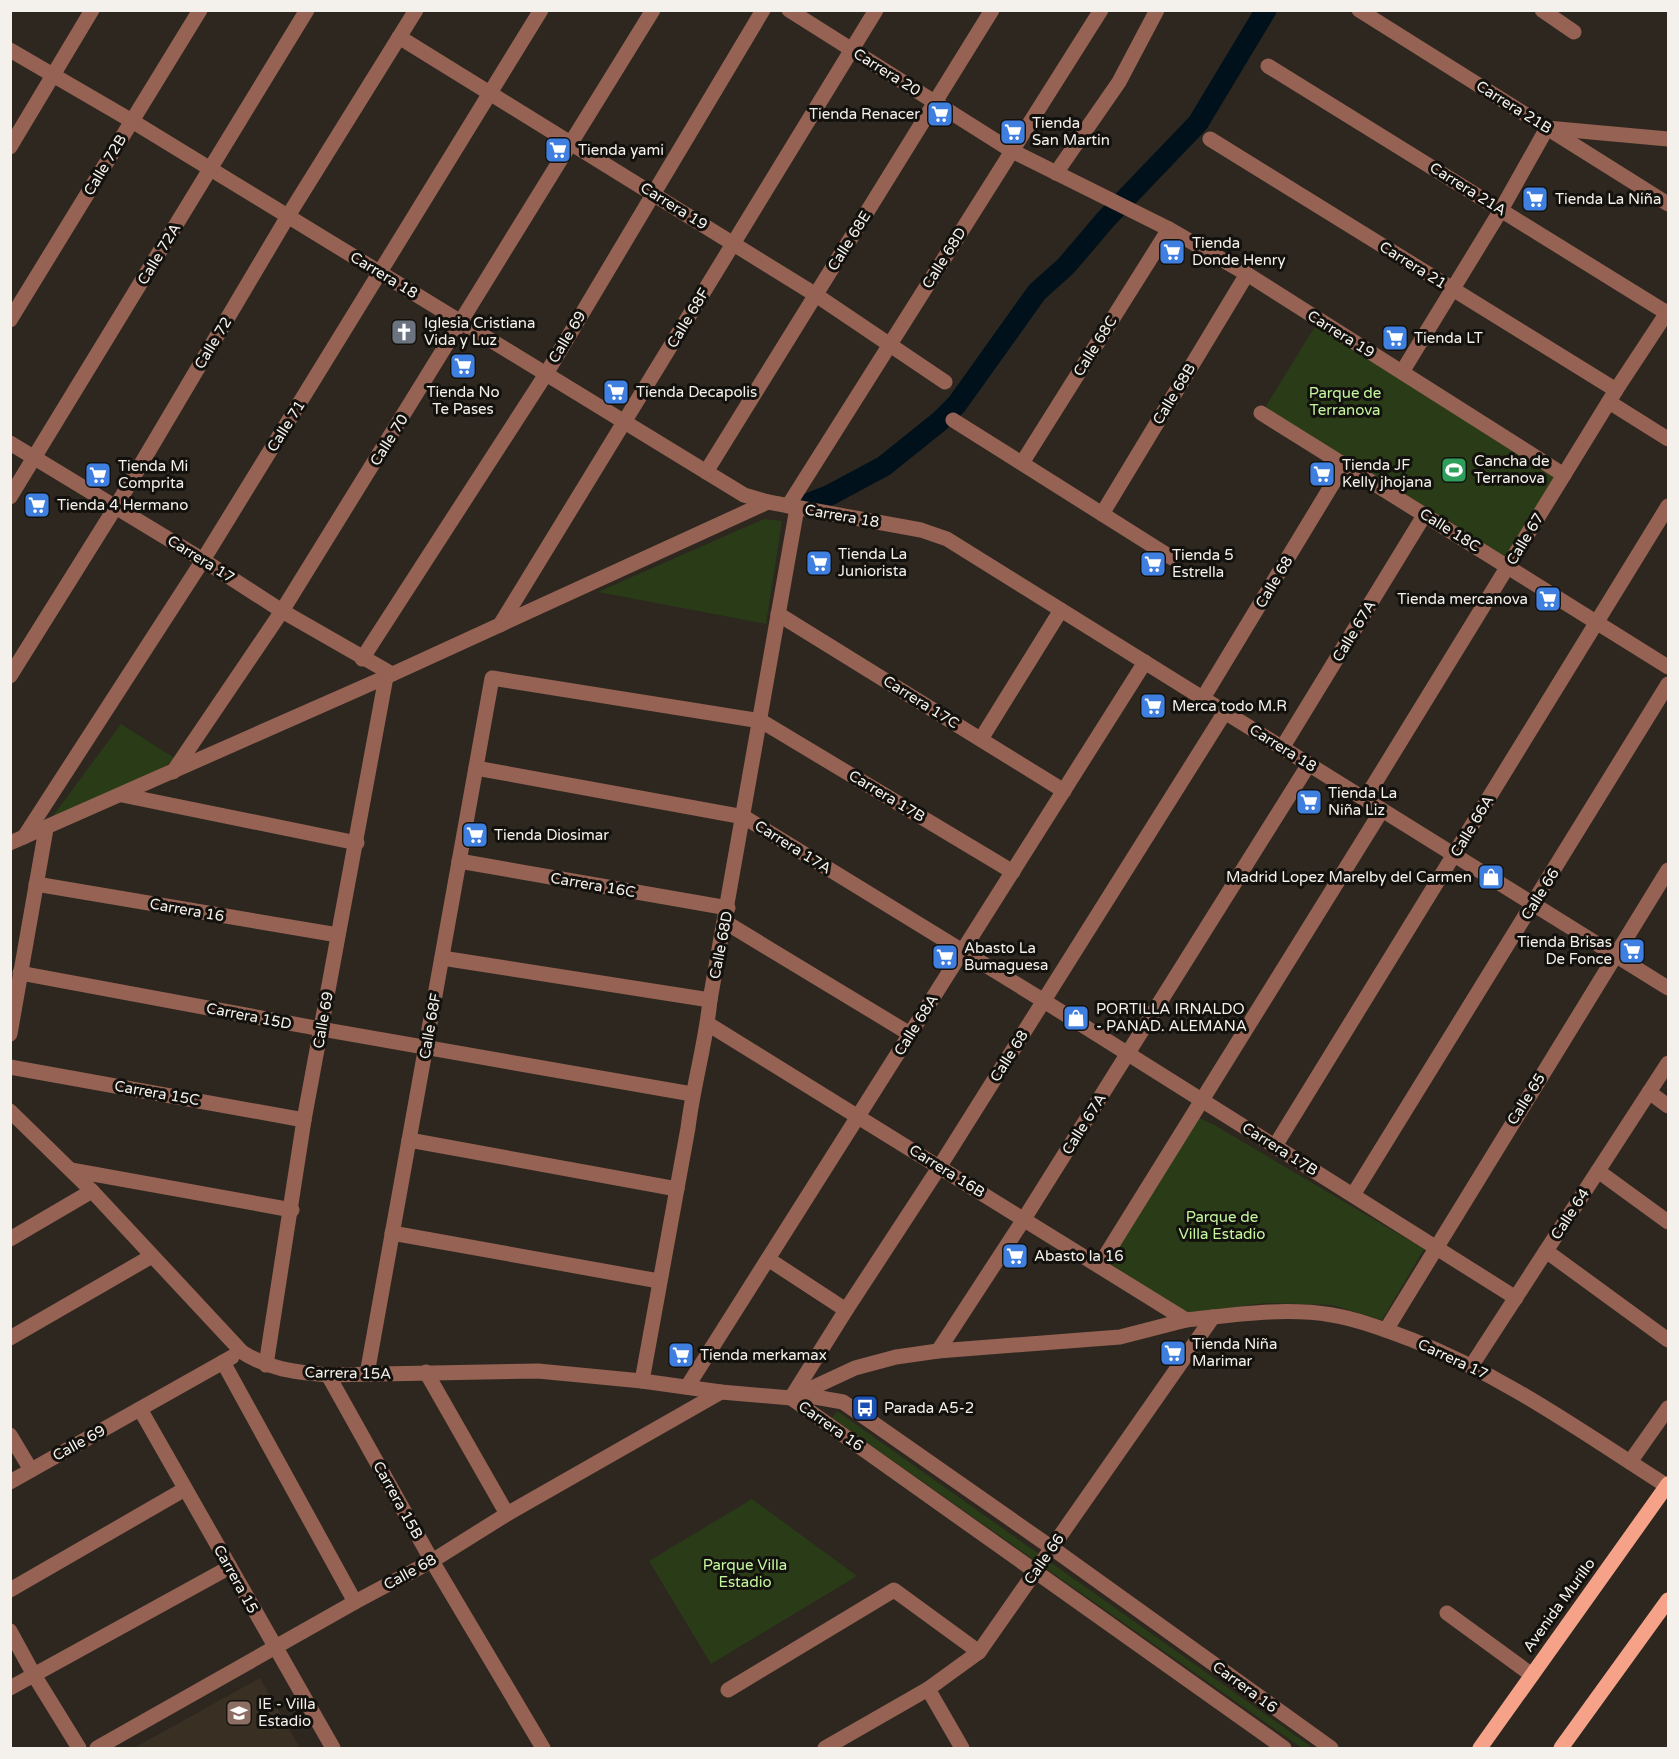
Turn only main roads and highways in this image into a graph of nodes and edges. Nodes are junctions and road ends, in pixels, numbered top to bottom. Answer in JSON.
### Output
{"nodes":[{"id":1,"x":1668,"y":1485,"type":"edge"},
{"id":2,"x":1668,"y":1600,"type":"edge"},
{"id":3,"x":1480,"y":1749,"type":"edge"},
{"id":4,"x":1561,"y":1749,"type":"edge"}],
"edges":[{"from":1,"to":3,"type":"main road","name":"Avenida Murillo"},
{"from":2,"to":4,"type":"main road"}]}
